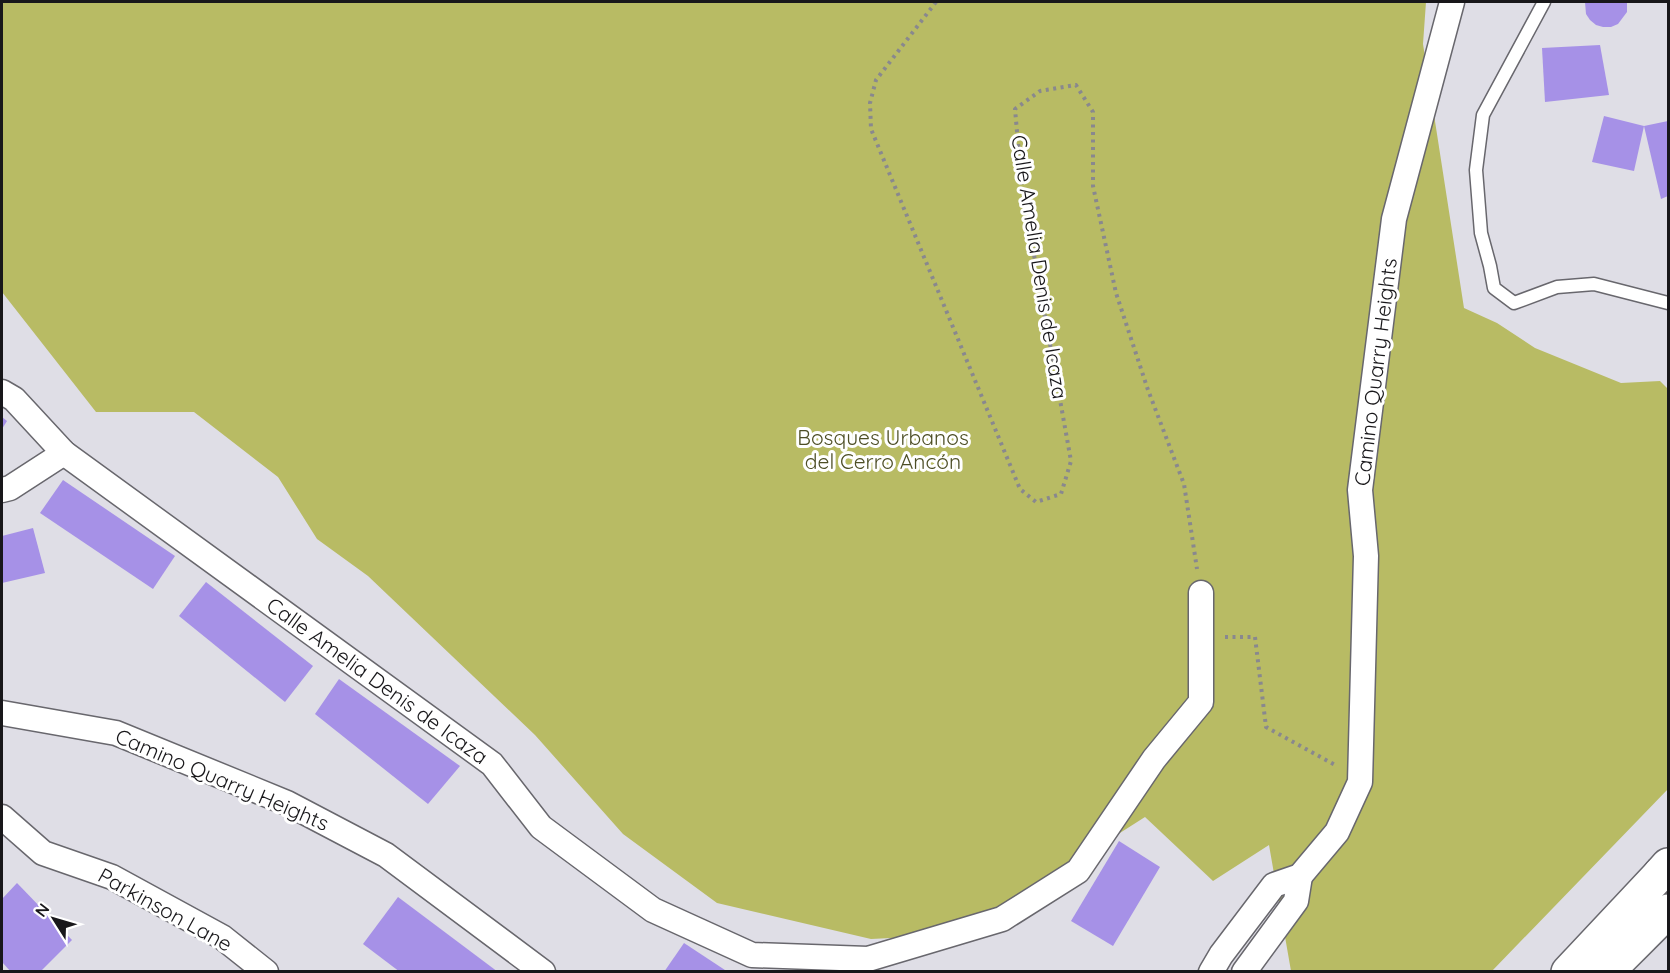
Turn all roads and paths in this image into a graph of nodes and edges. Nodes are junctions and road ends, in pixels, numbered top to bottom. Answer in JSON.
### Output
{"nodes":[{"id":1,"x":936,"y":2,"type":"edge"},
{"id":2,"x":1452,"y":2,"type":"edge"},
{"id":3,"x":1544,"y":2,"type":"edge"},
{"id":4,"x":1668,"y":303,"type":"edge"},
{"id":5,"x":2,"y":392,"type":"edge"},
{"id":6,"x":64,"y":453,"type":"junction"},
{"id":7,"x":2,"y":490,"type":"edge"},
{"id":8,"x":1201,"y":593,"type":"joint"},
{"id":9,"x":1201,"y":637,"type":"junction"},
{"id":10,"x":2,"y":713,"type":"edge"},
{"id":11,"x":1360,"y":782,"type":"junction"},
{"id":12,"x":2,"y":817,"type":"edge"},
{"id":13,"x":1664,"y":869,"type":"edge"},
{"id":14,"x":1300,"y":876,"type":"junction"},
{"id":15,"x":1658,"y":921,"type":"edge"},
{"id":16,"x":266,"y":972,"type":"edge"},
{"id":17,"x":543,"y":972,"type":"edge"},
{"id":18,"x":1210,"y":972,"type":"edge"},
{"id":19,"x":1244,"y":972,"type":"edge"},
{"id":20,"x":1568,"y":972,"type":"edge"},
{"id":21,"x":1607,"y":972,"type":"edge"}],
"edges":[{"from":1,"to":8,"type":"path","name":"Calle Amelia Denis de Icaza"},
{"from":2,"to":11,"type":"street","name":"Camino Quarry Heights"},
{"from":3,"to":4,"type":"lane"},
{"from":5,"to":6,"type":"street","name":"Calle Amelia Denis de Icaza"},
{"from":6,"to":7,"type":"street"},
{"from":6,"to":9,"type":"street","name":"Calle Amelia Denis de Icaza"},
{"from":8,"to":9,"type":"street","name":"Calle Amelia Denis de Icaza"},
{"from":9,"to":11,"type":"path"},
{"from":10,"to":17,"type":"street","name":"Camino Quarry Heights"},
{"from":11,"to":14,"type":"street","name":"Camino Quarry Heights"},
{"from":12,"to":16,"type":"street","name":"Parkinson Lane"},
{"from":13,"to":20,"type":"main road"},
{"from":14,"to":18,"type":"street","name":"Camino Quarry Heights"},
{"from":14,"to":19,"type":"street","name":"Camino Quarry Heights"},
{"from":15,"to":21,"type":"main road"}]}
